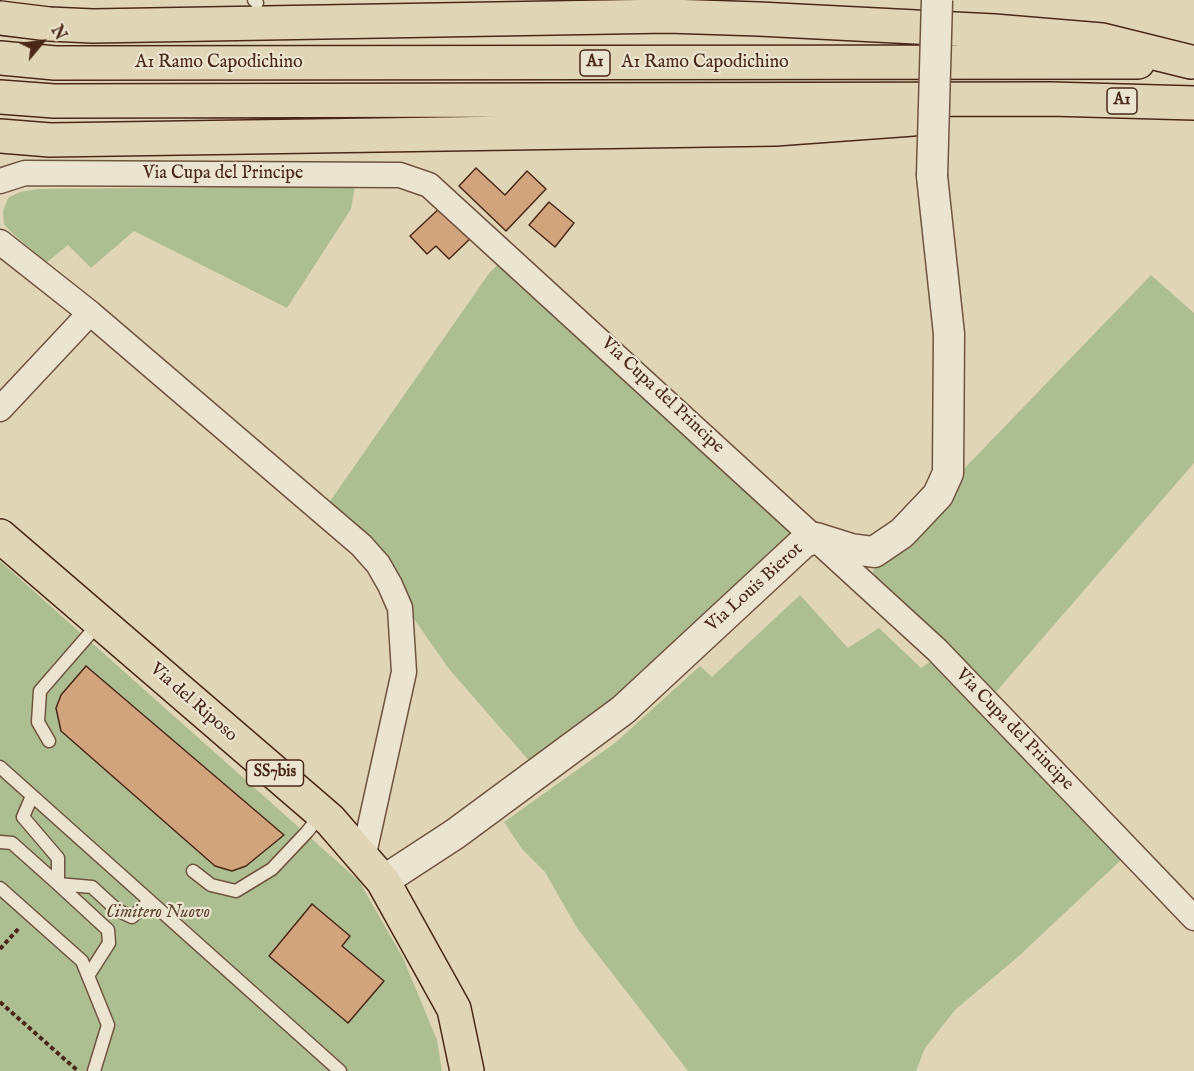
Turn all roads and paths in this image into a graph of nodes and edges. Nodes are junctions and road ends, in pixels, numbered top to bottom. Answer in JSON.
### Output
{"nodes":[{"id":1,"x":937,"y":0,"type":"edge"},
{"id":2,"x":0,"y":18,"type":"edge"},
{"id":3,"x":0,"y":58,"type":"edge"},
{"id":4,"x":1193,"y":62,"type":"edge"},
{"id":5,"x":0,"y":97,"type":"edge"},
{"id":6,"x":1051,"y":99,"type":"junction"},
{"id":7,"x":1194,"y":103,"type":"edge"},
{"id":8,"x":0,"y":136,"type":"edge"},
{"id":9,"x":0,"y":181,"type":"edge"},
{"id":10,"x":0,"y":242,"type":"edge"},
{"id":11,"x":90,"y":314,"type":"junction"},
{"id":12,"x":0,"y":409,"type":"edge"},
{"id":13,"x":0,"y":536,"type":"edge"},
{"id":14,"x":816,"y":538,"type":"junction"},
{"id":15,"x":99,"y":622,"type":"junction"},
{"id":16,"x":49,"y":741,"type":"dead end"},
{"id":17,"x":0,"y":767,"type":"edge"},
{"id":18,"x":32,"y":796,"type":"junction"},
{"id":19,"x":321,"y":813,"type":"junction"},
{"id":20,"x":0,"y":842,"type":"edge"},
{"id":21,"x":373,"y":869,"type":"junction"},
{"id":22,"x":194,"y":871,"type":"dead end"},
{"id":23,"x":58,"y":884,"type":"junction"},
{"id":24,"x":0,"y":888,"type":"edge"},
{"id":25,"x":150,"y":901,"type":"junction"},
{"id":26,"x":31,"y":915,"type":"junction"},
{"id":27,"x":1194,"y":918,"type":"edge"},
{"id":28,"x":0,"y":949,"type":"edge"},
{"id":29,"x":88,"y":976,"type":"junction"},
{"id":30,"x":0,"y":1002,"type":"edge"},
{"id":31,"x":78,"y":1071,"type":"edge"},
{"id":32,"x":94,"y":1071,"type":"edge"},
{"id":33,"x":340,"y":1071,"type":"edge"},
{"id":34,"x":467,"y":1071,"type":"edge"}],
"edges":[{"from":1,"to":14,"type":"street","name":"Via Louis Bierot","bridge":true},
{"from":2,"to":4,"type":"main road"},
{"from":3,"to":4,"type":"main road","name":"A1 Ramo Capodichino","number":"A1"},
{"from":5,"to":6,"type":"main road","name":"A1 Ramo Capodichino","number":"A1"},
{"from":6,"to":7,"type":"main road","name":"A1 Ramo Capodichino","number":"A1"},
{"from":6,"to":8,"type":"main road"},
{"from":9,"to":14,"type":"street","name":"Via Cupa del Principe"},
{"from":10,"to":11,"type":"street"},
{"from":11,"to":12,"type":"street"},
{"from":11,"to":21,"type":"street"},
{"from":13,"to":15,"type":"main road","name":"Via del Riposo","number":"SS7bis"},
{"from":14,"to":21,"type":"street","name":"Via Louis Bierot"},
{"from":14,"to":27,"type":"street","name":"Via Cupa del Principe"},
{"from":15,"to":16,"type":"lane"},
{"from":15,"to":19,"type":"main road","name":"Via del Riposo","number":"SS7bis"},
{"from":17,"to":18,"type":"lane"},
{"from":18,"to":23,"type":"lane"},
{"from":18,"to":25,"type":"lane"},
{"from":19,"to":21,"type":"main road","name":"Via del Riposo","number":"SS7bis"},
{"from":19,"to":22,"type":"lane"},
{"from":20,"to":23,"type":"lane"},
{"from":21,"to":34,"type":"main road","name":"Via del Riposo","number":"SS7bis"},
{"from":23,"to":25,"type":"lane"},
{"from":23,"to":29,"type":"lane"},
{"from":24,"to":26,"type":"lane"},
{"from":25,"to":33,"type":"lane"},
{"from":26,"to":28,"type":"path"},
{"from":26,"to":29,"type":"lane"},
{"from":29,"to":32,"type":"lane"},
{"from":30,"to":31,"type":"path"}]}
